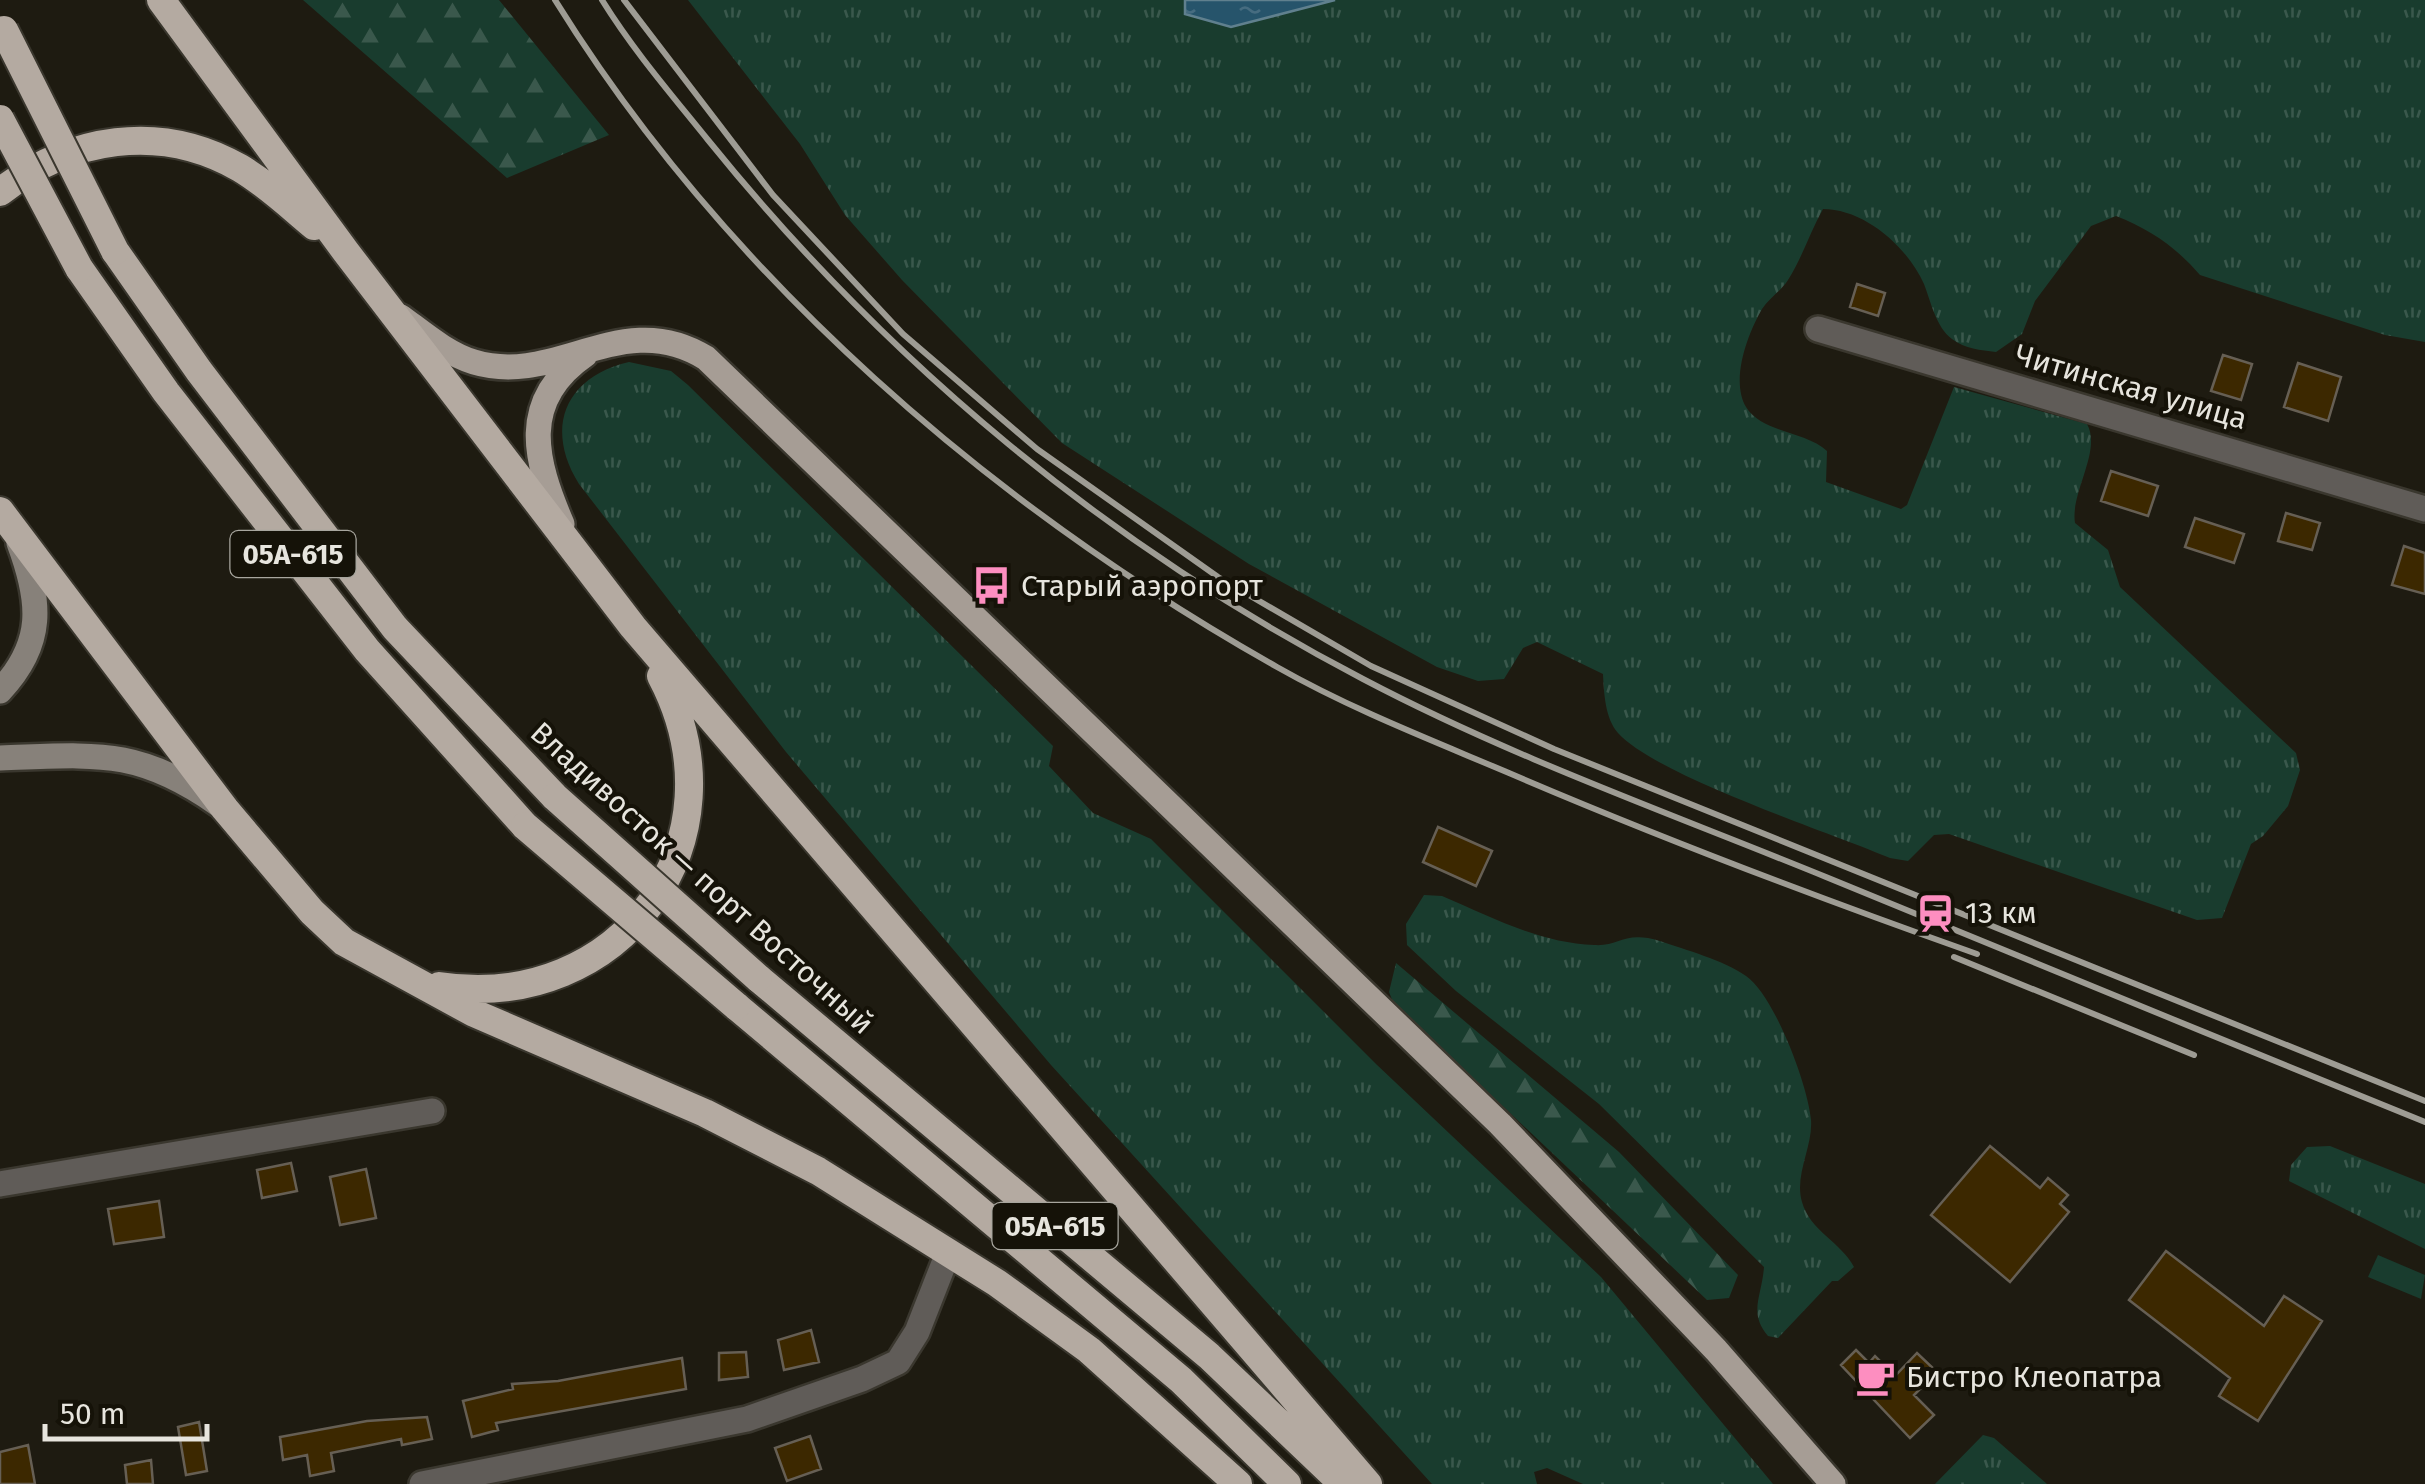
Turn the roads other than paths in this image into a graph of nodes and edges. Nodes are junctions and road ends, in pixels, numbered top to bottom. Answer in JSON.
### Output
{"nodes":[{"id":1,"x":161,"y":0,"type":"edge"},
{"id":2,"x":2,"y":26,"type":"edge"},
{"id":3,"x":0,"y":118,"type":"edge"},
{"id":4,"x":0,"y":192,"type":"edge"},
{"id":5,"x":346,"y":252,"type":"junction"},
{"id":6,"x":387,"y":306,"type":"junction"},
{"id":7,"x":1818,"y":330,"type":"dead end"},
{"id":8,"x":595,"y":349,"type":"junction"},
{"id":9,"x":2425,"y":508,"type":"edge"},
{"id":10,"x":0,"y":511,"type":"edge"},
{"id":11,"x":17,"y":538,"type":"junction"},
{"id":12,"x":572,"y":547,"type":"junction"},
{"id":13,"x":632,"y":627,"type":"junction"},
{"id":14,"x":0,"y":691,"type":"edge"},
{"id":15,"x":0,"y":758,"type":"edge"},
{"id":16,"x":224,"y":809,"type":"junction"},
{"id":17,"x":376,"y":961,"type":"junction"},
{"id":18,"x":432,"y":1111,"type":"dead end"},
{"id":19,"x":0,"y":1184,"type":"edge"},
{"id":20,"x":948,"y":1253,"type":"junction"},
{"id":21,"x":422,"y":1484,"type":"edge"},
{"id":22,"x":1238,"y":1484,"type":"edge"},
{"id":23,"x":1287,"y":1484,"type":"edge"},
{"id":24,"x":1342,"y":1484,"type":"edge"},
{"id":25,"x":1368,"y":1484,"type":"edge"},
{"id":26,"x":1832,"y":1484,"type":"edge"}],
"edges":[{"from":1,"to":5,"type":"highway"},
{"from":2,"to":24,"type":"highway","name":"Владивосток — порт Восточный","number":"05А-615","bridge":true},
{"from":3,"to":23,"type":"highway","number":"05А-615","bridge":true},
{"from":4,"to":5,"type":"highway"},
{"from":5,"to":6,"type":"highway"},
{"from":6,"to":8,"type":"main road"},
{"from":6,"to":12,"type":"highway"},
{"from":7,"to":9,"type":"street","name":"Читинская улица"},
{"from":8,"to":12,"type":"main road"},
{"from":8,"to":26,"type":"main road"},
{"from":10,"to":11,"type":"highway"},
{"from":11,"to":14,"type":"main road"},
{"from":11,"to":16,"type":"highway"},
{"from":12,"to":13,"type":"highway"},
{"from":13,"to":17,"type":"highway"},
{"from":13,"to":25,"type":"highway"},
{"from":15,"to":16,"type":"main road"},
{"from":16,"to":17,"type":"highway"},
{"from":17,"to":20,"type":"highway"},
{"from":18,"to":19,"type":"street"},
{"from":20,"to":21,"type":"street"},
{"from":20,"to":22,"type":"highway"}]}
